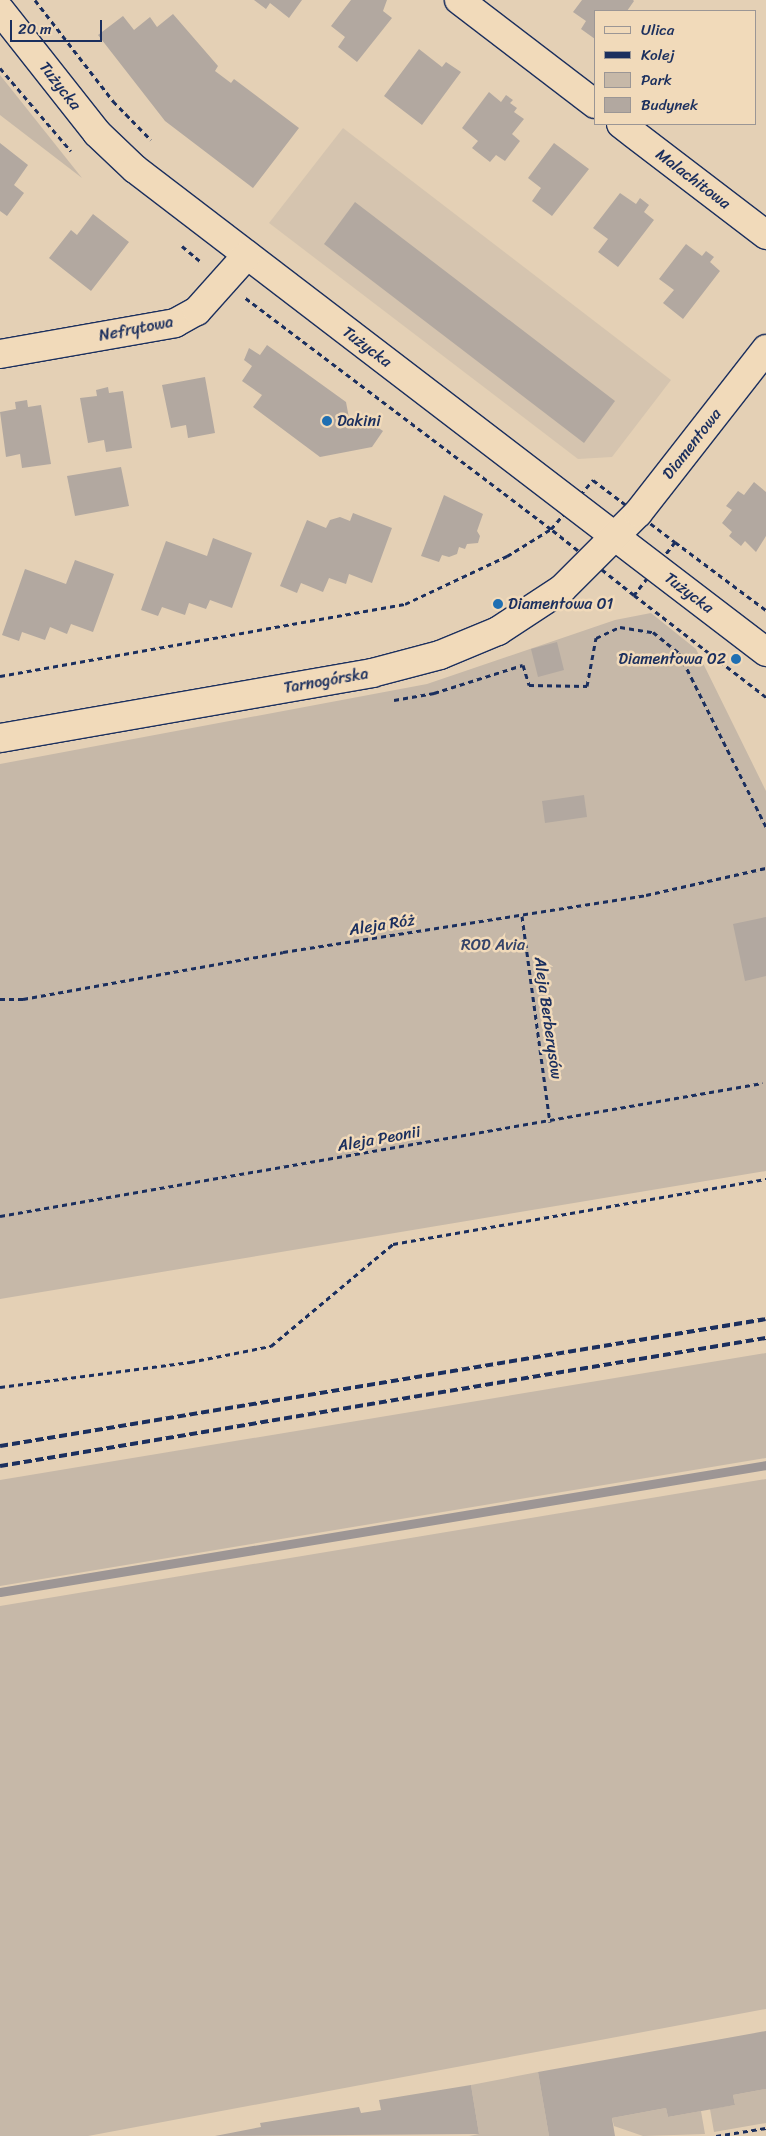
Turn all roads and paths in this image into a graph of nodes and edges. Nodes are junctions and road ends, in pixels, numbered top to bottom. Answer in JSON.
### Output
{"nodes":[{"id":1,"x":35,"y":0,"type":"edge"},
{"id":2,"x":459,"y":0,"type":"edge"},
{"id":3,"x":0,"y":10,"type":"edge"},
{"id":4,"x":0,"y":68,"type":"edge"},
{"id":5,"x":594,"y":103,"type":"edge"},
{"id":6,"x":622,"y":125,"type":"edge"},
{"id":7,"x":158,"y":148,"type":"dead end"},
{"id":8,"x":73,"y":153,"type":"dead end"},
{"id":9,"x":766,"y":235,"type":"edge"},
{"id":10,"x":179,"y":243,"type":"dead end"},
{"id":11,"x":247,"y":255,"type":"junction"},
{"id":12,"x":226,"y":282,"type":"junction"},
{"id":13,"x":766,"y":349,"type":"edge"},
{"id":14,"x":0,"y":354,"type":"edge"},
{"id":15,"x":585,"y":474,"type":"dead end"},
{"id":16,"x":593,"y":480,"type":"dead end"},
{"id":17,"x":614,"y":536,"type":"junction"},
{"id":18,"x":675,"y":542,"type":"dead end"},
{"id":19,"x":634,"y":594,"type":"dead end"},
{"id":20,"x":766,"y":610,"type":"edge"},
{"id":21,"x":620,"y":627,"type":"dead end"},
{"id":22,"x":766,"y":652,"type":"edge"},
{"id":23,"x":0,"y":676,"type":"edge"},
{"id":24,"x":766,"y":697,"type":"edge"},
{"id":25,"x":0,"y":738,"type":"edge"},
{"id":26,"x":766,"y":827,"type":"edge"},
{"id":27,"x":766,"y":868,"type":"edge"},
{"id":28,"x":522,"y":916,"type":"junction"},
{"id":29,"x":0,"y":999,"type":"edge"},
{"id":30,"x":762,"y":1083,"type":"dead end"},
{"id":31,"x":550,"y":1122,"type":"junction"},
{"id":32,"x":766,"y":1179,"type":"edge"},
{"id":33,"x":0,"y":1216,"type":"edge"},
{"id":34,"x":0,"y":1387,"type":"edge"},
{"id":35,"x":766,"y":2128,"type":"edge"},
{"id":36,"x":716,"y":2136,"type":"edge"},
{"id":37,"x":722,"y":2136,"type":"edge"}],
"edges":[{"from":1,"to":7,"type":"path"},
{"from":2,"to":5,"type":"street"},
{"from":3,"to":11,"type":"street","name":"Tużycka"},
{"from":4,"to":8,"type":"path"},
{"from":6,"to":9,"type":"street","name":"Malachitowa"},
{"from":10,"to":12,"type":"path"},
{"from":11,"to":12,"type":"street","name":"Nefrytowa"},
{"from":11,"to":17,"type":"street","name":"Tużycka"},
{"from":12,"to":14,"type":"street","name":"Nefrytowa"},
{"from":12,"to":23,"type":"path"},
{"from":13,"to":17,"type":"street","name":"Diamentowa"},
{"from":15,"to":16,"type":"path"},
{"from":17,"to":22,"type":"street","name":"Tużycka"},
{"from":17,"to":25,"type":"street","name":"Tarnogórska"},
{"from":18,"to":20,"type":"path"},
{"from":19,"to":24,"type":"path"},
{"from":21,"to":26,"type":"path"},
{"from":27,"to":28,"type":"path","name":"Aleja Róż"},
{"from":28,"to":29,"type":"path","name":"Aleja Róż"},
{"from":28,"to":31,"type":"path","name":"Aleja Berberysów"},
{"from":30,"to":31,"type":"path","name":"Aleja Peonii"},
{"from":31,"to":33,"type":"path","name":"Aleja Peonii"},
{"from":32,"to":34,"type":"path"},
{"from":35,"to":37,"type":"path"},
{"from":36,"to":37,"type":"path"}]}
